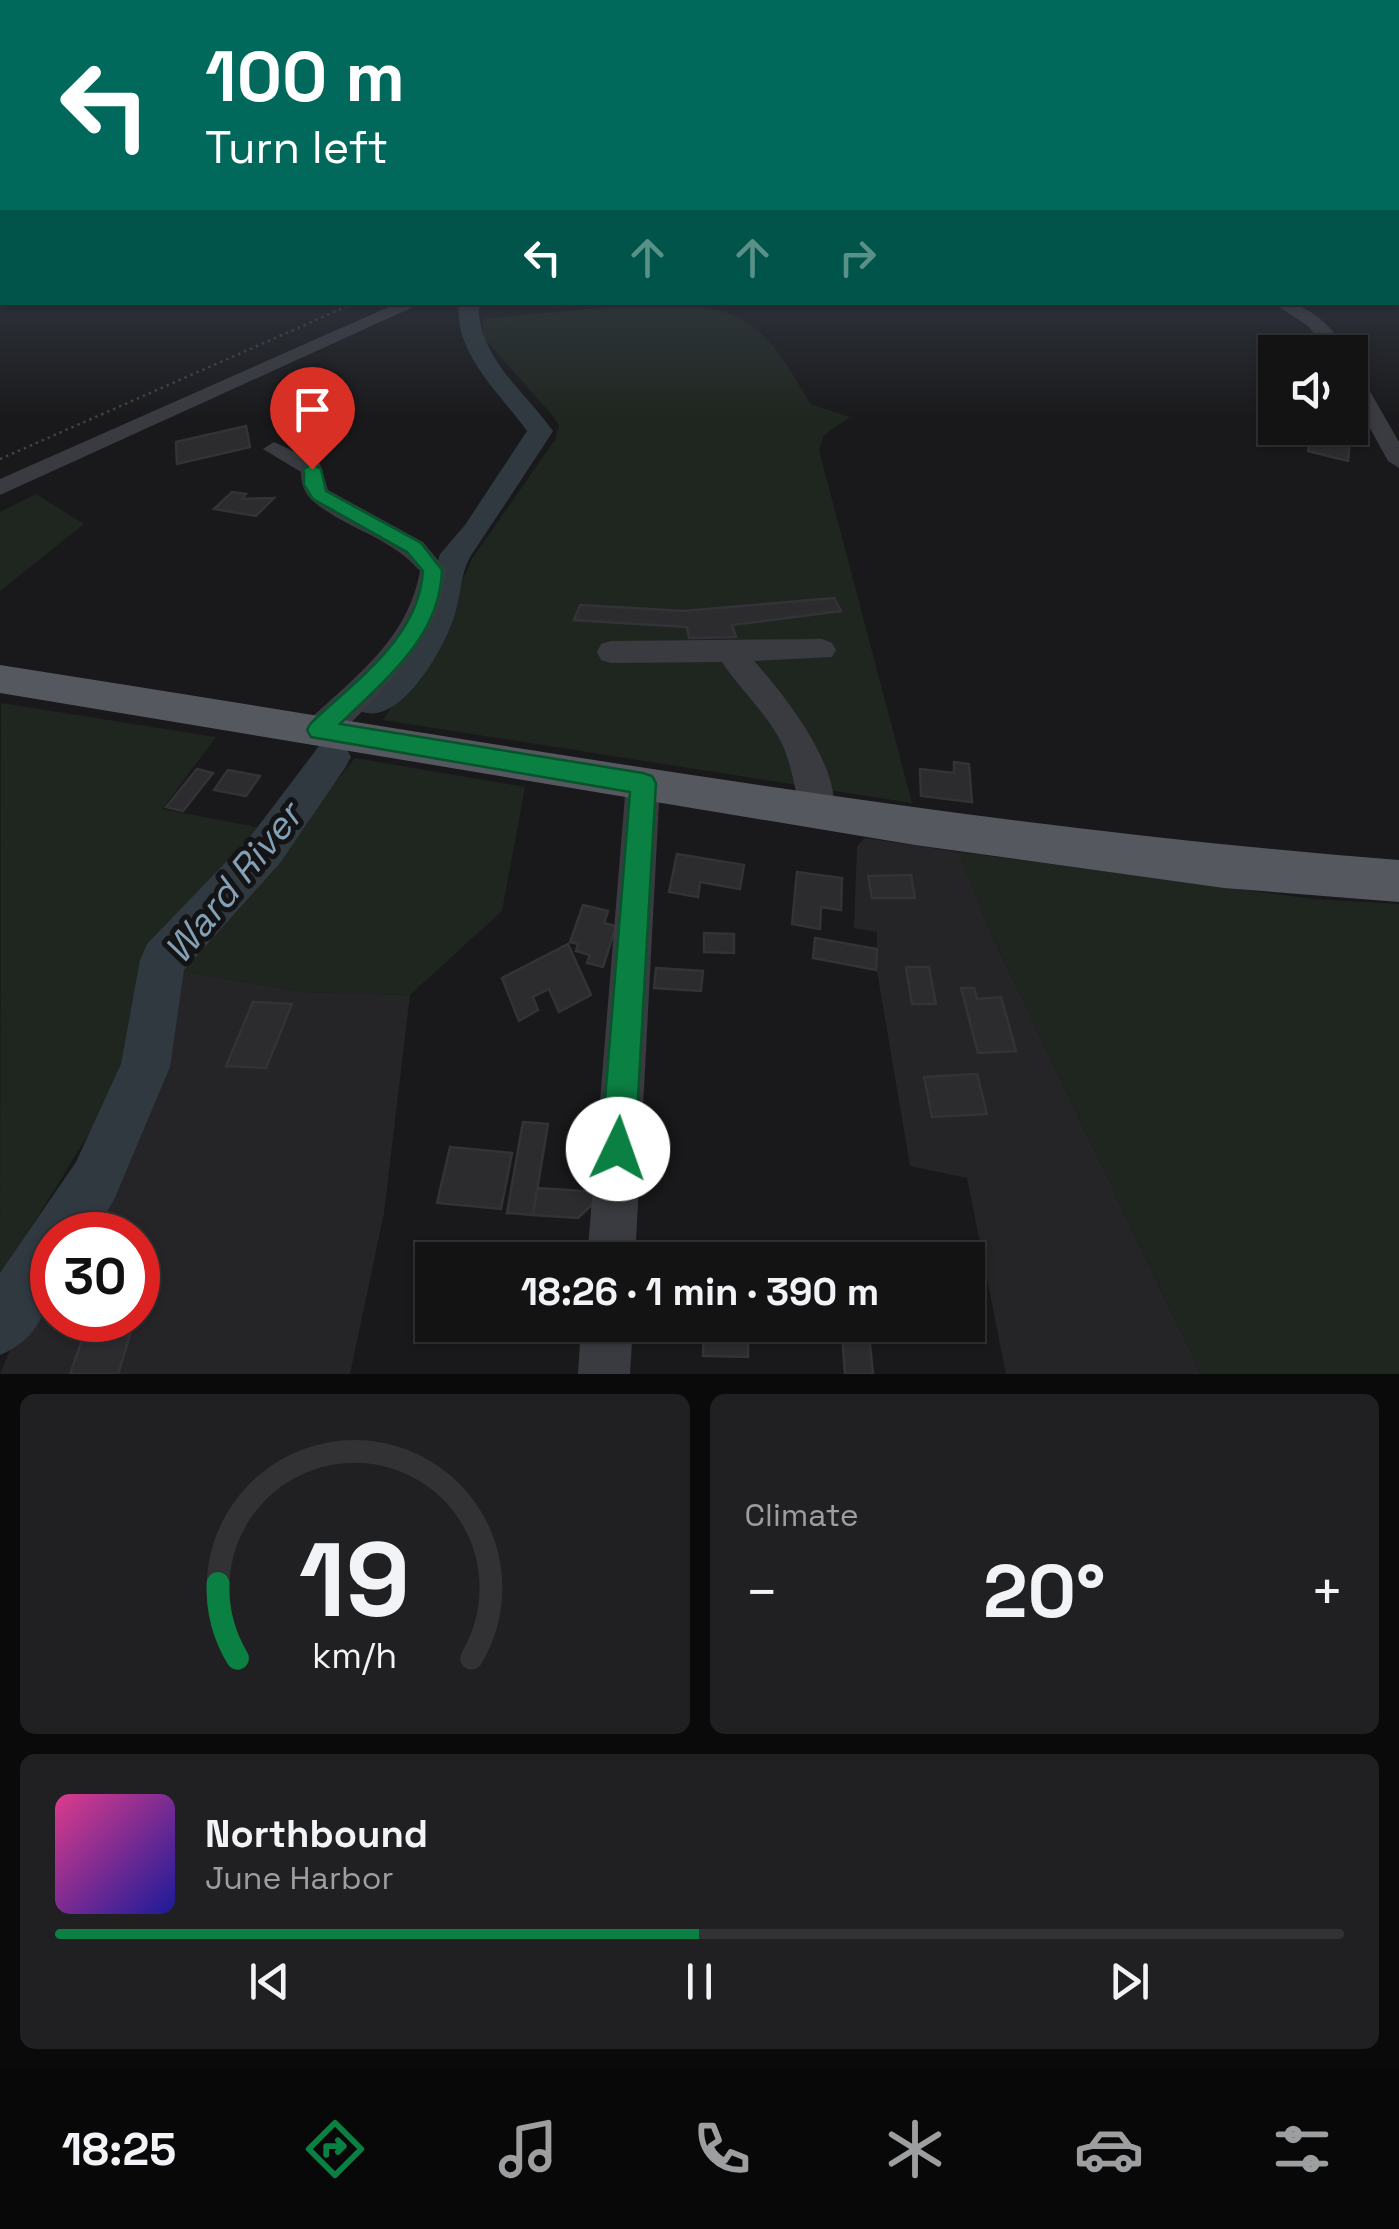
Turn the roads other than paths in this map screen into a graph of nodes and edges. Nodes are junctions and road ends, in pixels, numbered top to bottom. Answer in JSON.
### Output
{"nodes":[{"id":1,"x":379,"y":305,"type":"edge"},
{"id":2,"x":409,"y":305,"type":"edge"},
{"id":3,"x":1287,"y":305,"type":"edge"},
{"id":4,"x":1330,"y":335,"type":"edge"},
{"id":5,"x":1368,"y":406,"type":"edge"},
{"id":6,"x":274,"y":449,"type":"dead end"},
{"id":7,"x":1399,"y":461,"type":"edge"},
{"id":8,"x":0,"y":472,"type":"edge"},
{"id":9,"x":0,"y":488,"type":"edge"},
{"id":10,"x":822,"y":650,"type":"dead end"},
{"id":11,"x":611,"y":652,"type":"dead end"},
{"id":12,"x":732,"y":653,"type":"junction"},
{"id":13,"x":0,"y":679,"type":"edge"},
{"id":14,"x":342,"y":734,"type":"junction"},
{"id":15,"x":643,"y":783,"type":"junction"},
{"id":16,"x":818,"y":812,"type":"junction"},
{"id":17,"x":1399,"y":881,"type":"edge"},
{"id":18,"x":612,"y":1242,"type":"edge"},
{"id":19,"x":606,"y":1342,"type":"edge"},
{"id":20,"x":604,"y":1374,"type":"edge"}],
"edges":[{"from":1,"to":8,"type":"street"},
{"from":2,"to":9,"type":"street"},
{"from":3,"to":4,"type":"street"},
{"from":5,"to":7,"type":"street"},
{"from":6,"to":14,"type":"street"},
{"from":10,"to":12,"type":"street"},
{"from":11,"to":12,"type":"street"},
{"from":12,"to":16,"type":"street"},
{"from":13,"to":14,"type":"main road"},
{"from":14,"to":15,"type":"main road"},
{"from":15,"to":16,"type":"main road"},
{"from":15,"to":18,"type":"street"},
{"from":16,"to":17,"type":"main road"},
{"from":19,"to":20,"type":"street"}]}
